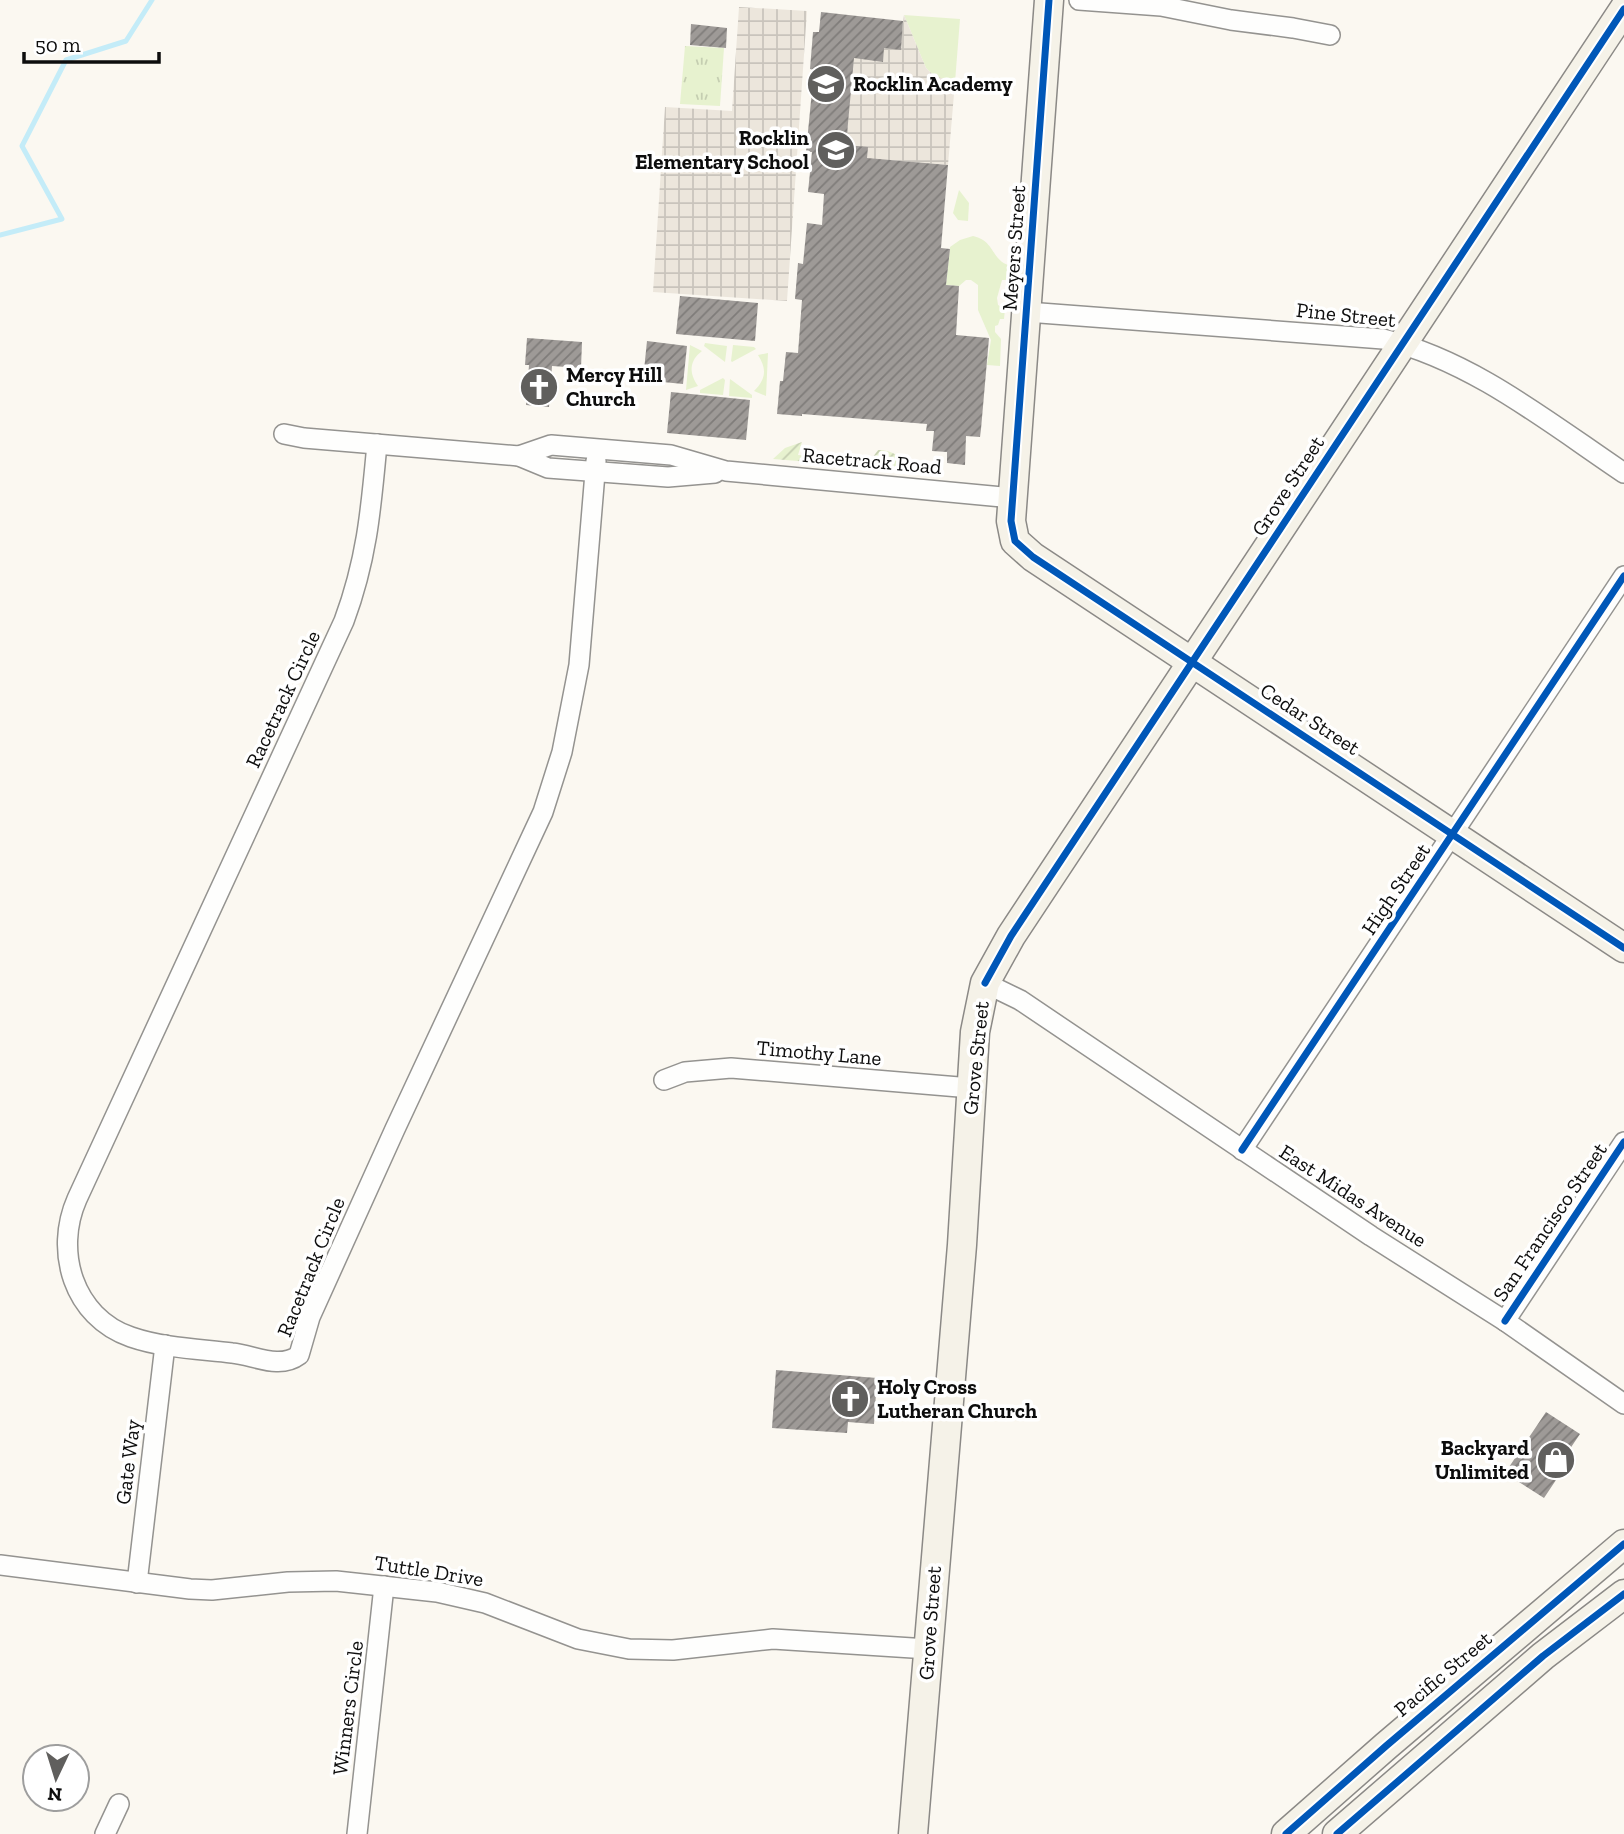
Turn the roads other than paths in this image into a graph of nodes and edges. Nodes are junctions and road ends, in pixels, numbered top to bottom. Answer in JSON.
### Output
{"nodes":[{"id":1,"x":1049,"y":0,"type":"edge"},
{"id":2,"x":1079,"y":0,"type":"edge"},
{"id":3,"x":1624,"y":9,"type":"edge"},
{"id":4,"x":1330,"y":35,"type":"dead end"},
{"id":5,"x":1027,"y":312,"type":"junction"},
{"id":6,"x":1404,"y":344,"type":"junction"},
{"id":7,"x":284,"y":434,"type":"dead end"},
{"id":8,"x":377,"y":444,"type":"junction"},
{"id":9,"x":519,"y":456,"type":"junction"},
{"id":10,"x":596,"y":466,"type":"junction"},
{"id":11,"x":726,"y":471,"type":"junction"},
{"id":12,"x":1624,"y":473,"type":"edge"},
{"id":13,"x":1013,"y":498,"type":"junction"},
{"id":14,"x":1624,"y":576,"type":"edge"},
{"id":15,"x":1192,"y":663,"type":"junction"},
{"id":16,"x":1453,"y":835,"type":"junction"},
{"id":17,"x":1624,"y":948,"type":"edge"},
{"id":18,"x":985,"y":984,"type":"junction"},
{"id":19,"x":664,"y":1080,"type":"dead end"},
{"id":20,"x":971,"y":1088,"type":"junction"},
{"id":21,"x":1624,"y":1142,"type":"edge"},
{"id":22,"x":1242,"y":1150,"type":"junction"},
{"id":23,"x":1505,"y":1321,"type":"junction"},
{"id":24,"x":165,"y":1345,"type":"junction"},
{"id":25,"x":1624,"y":1404,"type":"edge"},
{"id":26,"x":1624,"y":1544,"type":"edge"},
{"id":27,"x":0,"y":1565,"type":"edge"},
{"id":28,"x":137,"y":1583,"type":"junction"},
{"id":29,"x":384,"y":1586,"type":"junction"},
{"id":30,"x":1624,"y":1594,"type":"edge"},
{"id":31,"x":1532,"y":1621,"type":"junction"},
{"id":32,"x":928,"y":1649,"type":"junction"},
{"id":33,"x":1489,"y":1702,"type":"junction"},
{"id":34,"x":119,"y":1804,"type":"dead end"},
{"id":35,"x":1331,"y":1833,"type":"edge"},
{"id":36,"x":105,"y":1834,"type":"edge"},
{"id":37,"x":358,"y":1834,"type":"edge"},
{"id":38,"x":914,"y":1834,"type":"edge"},
{"id":39,"x":1286,"y":1834,"type":"edge"}],
"edges":[{"from":1,"to":5,"type":"street","name":"Meyers Street"},
{"from":2,"to":4,"type":"street"},
{"from":3,"to":6,"type":"street","name":"Grove Street"},
{"from":5,"to":6,"type":"street","name":"Pine Street"},
{"from":5,"to":13,"type":"street","name":"Meyers Street"},
{"from":6,"to":12,"type":"street","name":"Pine Street"},
{"from":6,"to":15,"type":"street","name":"Grove Street"},
{"from":7,"to":8,"type":"street","name":"Racetrack Road"},
{"from":8,"to":9,"type":"street","name":"Racetrack Road"},
{"from":8,"to":24,"type":"street","name":"Racetrack Circle"},
{"from":9,"to":10,"type":"street","name":"Racetrack Road"},
{"from":9,"to":11,"type":"street","name":"Racetrack Road"},
{"from":10,"to":11,"type":"street","name":"Racetrack Road"},
{"from":10,"to":24,"type":"street","name":"Racetrack Circle"},
{"from":11,"to":13,"type":"street","name":"Racetrack Road"},
{"from":13,"to":15,"type":"street","name":"Cedar Street"},
{"from":14,"to":16,"type":"street","name":"High Street"},
{"from":15,"to":16,"type":"street","name":"Cedar Street"},
{"from":15,"to":18,"type":"street","name":"Grove Street"},
{"from":16,"to":17,"type":"street","name":"Cedar Street"},
{"from":16,"to":22,"type":"street","name":"High Street"},
{"from":18,"to":20,"type":"street","name":"Grove Street"},
{"from":18,"to":22,"type":"street","name":"East Midas Avenue"},
{"from":19,"to":20,"type":"street","name":"Timothy Lane"},
{"from":20,"to":32,"type":"street","name":"Grove Street"},
{"from":21,"to":23,"type":"street","name":"San Francisco Street"},
{"from":22,"to":23,"type":"street","name":"East Midas Avenue"},
{"from":23,"to":25,"type":"street","name":"East Midas Avenue"},
{"from":24,"to":28,"type":"street","name":"Gate Way"},
{"from":26,"to":31,"type":"street","name":"Pacific Street"},
{"from":27,"to":28,"type":"street","name":"Tuttle Drive"},
{"from":28,"to":29,"type":"street","name":"Tuttle Drive"},
{"from":29,"to":32,"type":"street","name":"Tuttle Drive"},
{"from":29,"to":37,"type":"street","name":"Winners Circle"},
{"from":30,"to":33,"type":"street"},
{"from":31,"to":33,"type":"street"},
{"from":31,"to":39,"type":"street","name":"Pacific Street"},
{"from":32,"to":38,"type":"street","name":"Grove Street"},
{"from":33,"to":35,"type":"street"},
{"from":34,"to":36,"type":"street"}]}
